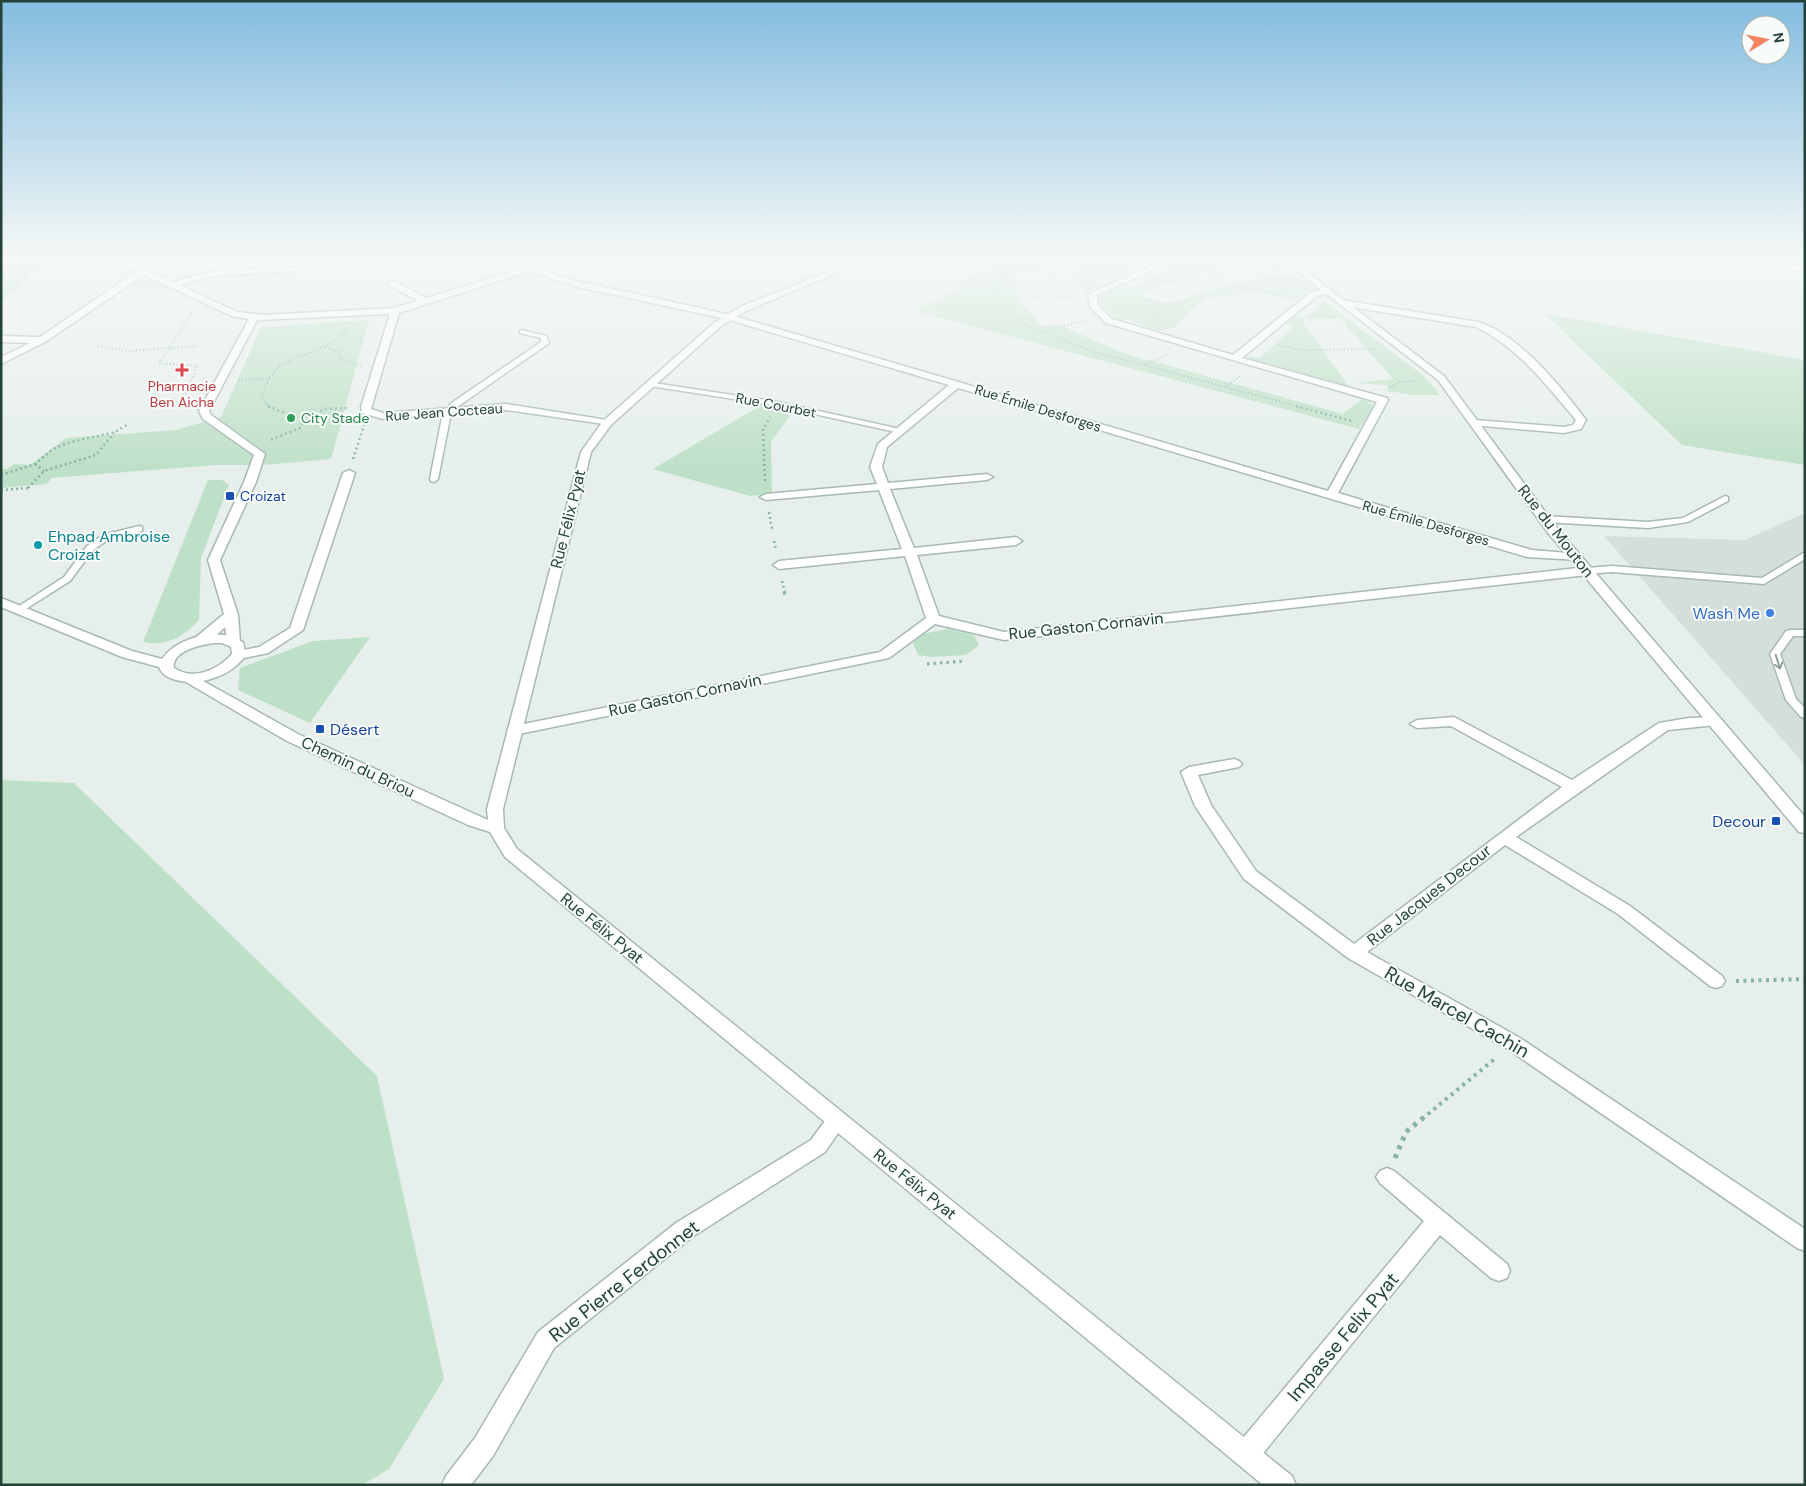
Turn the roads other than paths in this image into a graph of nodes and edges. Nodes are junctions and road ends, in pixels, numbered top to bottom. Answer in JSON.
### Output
{"nodes":[{"id":1,"x":58,"y":328,"type":"edge"},
{"id":2,"x":248,"y":328,"type":"edge"},
{"id":3,"x":390,"y":328,"type":"edge"},
{"id":4,"x":713,"y":328,"type":"edge"},
{"id":5,"x":767,"y":328,"type":"edge"},
{"id":6,"x":1132,"y":328,"type":"edge"},
{"id":7,"x":1273,"y":328,"type":"edge"},
{"id":8,"x":1376,"y":328,"type":"edge"},
{"id":9,"x":1486,"y":328,"type":"edge"},
{"id":10,"x":522,"y":332,"type":"dead end"},
{"id":11,"x":1,"y":339,"type":"edge"},
{"id":12,"x":42,"y":340,"type":"junction"},
{"id":13,"x":1235,"y":359,"type":"junction"},
{"id":14,"x":1,"y":361,"type":"edge"},
{"id":15,"x":650,"y":384,"type":"junction"},
{"id":16,"x":957,"y":384,"type":"junction"},
{"id":17,"x":450,"y":411,"type":"junction"},
{"id":18,"x":607,"y":423,"type":"junction"},
{"id":19,"x":1475,"y":423,"type":"junction"},
{"id":20,"x":900,"y":431,"type":"junction"},
{"id":21,"x":349,"y":473,"type":"road end"},
{"id":22,"x":987,"y":477,"type":"dead end"},
{"id":23,"x":434,"y":479,"type":"dead end"},
{"id":24,"x":884,"y":486,"type":"junction"},
{"id":25,"x":1332,"y":496,"type":"junction"},
{"id":26,"x":766,"y":497,"type":"road end"},
{"id":27,"x":1725,"y":499,"type":"dead end"},
{"id":28,"x":1544,"y":519,"type":"junction"},
{"id":29,"x":139,"y":529,"type":"dead end"},
{"id":30,"x":1016,"y":541,"type":"dead end"},
{"id":31,"x":910,"y":553,"type":"junction"},
{"id":32,"x":1805,"y":555,"type":"edge"},
{"id":33,"x":1575,"y":557,"type":"junction"},
{"id":34,"x":779,"y":565,"type":"dead end"},
{"id":35,"x":1587,"y":571,"type":"junction"},
{"id":36,"x":1,"y":602,"type":"edge"},
{"id":37,"x":18,"y":610,"type":"junction"},
{"id":38,"x":231,"y":615,"type":"junction"},
{"id":39,"x":933,"y":619,"type":"junction"},
{"id":40,"x":1805,"y":633,"type":"edge"},
{"id":41,"x":200,"y":641,"type":"junction"},
{"id":42,"x":233,"y":642,"type":"junction"},
{"id":43,"x":174,"y":652,"type":"junction"},
{"id":44,"x":127,"y":654,"type":"junction"},
{"id":45,"x":239,"y":655,"type":"junction"},
{"id":46,"x":166,"y":664,"type":"junction"},
{"id":47,"x":214,"y":673,"type":"junction"},
{"id":48,"x":189,"y":678,"type":"junction"},
{"id":49,"x":223,"y":700,"type":"junction"},
{"id":50,"x":1805,"y":715,"type":"edge"},
{"id":51,"x":1716,"y":721,"type":"junction"},
{"id":52,"x":1418,"y":724,"type":"dead end"},
{"id":53,"x":514,"y":730,"type":"junction"},
{"id":54,"x":1234,"y":764,"type":"dead end"},
{"id":55,"x":1573,"y":787,"type":"junction"},
{"id":56,"x":496,"y":828,"type":"junction"},
{"id":57,"x":1805,"y":828,"type":"edge"},
{"id":58,"x":1504,"y":837,"type":"junction"},
{"id":59,"x":1354,"y":953,"type":"junction"},
{"id":60,"x":1716,"y":981,"type":"road end"},
{"id":61,"x":837,"y":1120,"type":"junction"},
{"id":62,"x":1387,"y":1177,"type":"road end"},
{"id":63,"x":1438,"y":1221,"type":"junction"},
{"id":64,"x":1805,"y":1241,"type":"edge"},
{"id":65,"x":1500,"y":1271,"type":"dead end"},
{"id":66,"x":1247,"y":1453,"type":"junction"},
{"id":67,"x":455,"y":1485,"type":"edge"},
{"id":68,"x":1284,"y":1485,"type":"edge"}],
"edges":[{"from":1,"to":12,"type":"street"},
{"from":2,"to":38,"type":"street"},
{"from":3,"to":17,"type":"street","name":"Rue Jean Cocteau"},
{"from":4,"to":15,"type":"street","name":"Rue Félix Pyat"},
{"from":5,"to":16,"type":"street","name":"Rue Émile Desforges"},
{"from":6,"to":13,"type":"street"},
{"from":7,"to":13,"type":"street"},
{"from":8,"to":19,"type":"street","name":"Rue du Mouton"},
{"from":9,"to":19,"type":"street"},
{"from":10,"to":17,"type":"lane"},
{"from":11,"to":12,"type":"street"},
{"from":12,"to":14,"type":"street"},
{"from":13,"to":25,"type":"street"},
{"from":15,"to":18,"type":"street","name":"Rue Félix Pyat"},
{"from":15,"to":20,"type":"lane","name":"Rue Courbet"},
{"from":16,"to":20,"type":"street"},
{"from":16,"to":25,"type":"street","name":"Rue Émile Desforges"},
{"from":17,"to":18,"type":"street","name":"Rue Jean Cocteau"},
{"from":17,"to":23,"type":"lane"},
{"from":18,"to":53,"type":"street","name":"Rue Félix Pyat"},
{"from":19,"to":28,"type":"street","name":"Rue du Mouton"},
{"from":20,"to":24,"type":"street"},
{"from":21,"to":45,"type":"street"},
{"from":22,"to":24,"type":"street"},
{"from":24,"to":26,"type":"street"},
{"from":24,"to":31,"type":"street"},
{"from":25,"to":33,"type":"street","name":"Rue Émile Desforges"},
{"from":27,"to":28,"type":"lane"},
{"from":28,"to":33,"type":"street","name":"Rue du Mouton"},
{"from":29,"to":37,"type":"lane"},
{"from":30,"to":31,"type":"street"},
{"from":31,"to":34,"type":"street"},
{"from":31,"to":39,"type":"street"},
{"from":32,"to":35,"type":"lane"},
{"from":33,"to":35,"type":"street","name":"Rue du Mouton"},
{"from":35,"to":39,"type":"street","name":"Rue Gaston Cornavin"},
{"from":35,"to":51,"type":"street","name":"Rue du Mouton"},
{"from":36,"to":37,"type":"street"},
{"from":37,"to":44,"type":"street"},
{"from":38,"to":41,"type":"street"},
{"from":38,"to":42,"type":"street"},
{"from":39,"to":53,"type":"street","name":"Rue Gaston Cornavin"},
{"from":40,"to":50,"type":"lane","one_way":true},
{"from":41,"to":42,"type":"street"},
{"from":41,"to":43,"type":"street"},
{"from":42,"to":45,"type":"street"},
{"from":43,"to":44,"type":"street"},
{"from":43,"to":46,"type":"street"},
{"from":44,"to":46,"type":"street"},
{"from":45,"to":47,"type":"street"},
{"from":46,"to":48,"type":"street","name":"Chemin du Briou"},
{"from":47,"to":48,"type":"street"},
{"from":47,"to":49,"type":"street"},
{"from":48,"to":49,"type":"street","name":"Chemin du Briou"},
{"from":49,"to":56,"type":"street","name":"Chemin du Briou"},
{"from":51,"to":55,"type":"street","name":"Rue Jacques Decour"},
{"from":51,"to":57,"type":"street","name":"Rue du Mouton"},
{"from":52,"to":55,"type":"street"},
{"from":53,"to":56,"type":"street","name":"Rue Félix Pyat"},
{"from":54,"to":59,"type":"street","name":"Rue Marcel Cachin"},
{"from":55,"to":58,"type":"street","name":"Rue Jacques Decour"},
{"from":56,"to":61,"type":"street","name":"Rue Félix Pyat"},
{"from":58,"to":59,"type":"street","name":"Rue Jacques Decour"},
{"from":58,"to":60,"type":"street","name":"Rue Jacques Decour"},
{"from":59,"to":64,"type":"street","name":"Rue Marcel Cachin"},
{"from":61,"to":66,"type":"street","name":"Rue Félix Pyat"},
{"from":61,"to":67,"type":"street","name":"Rue Pierre Ferdonnet"},
{"from":62,"to":63,"type":"street"},
{"from":63,"to":65,"type":"street"},
{"from":63,"to":66,"type":"street","name":"Impasse Felix Pyat"},
{"from":66,"to":68,"type":"street","name":"Rue Félix Pyat"}]}
